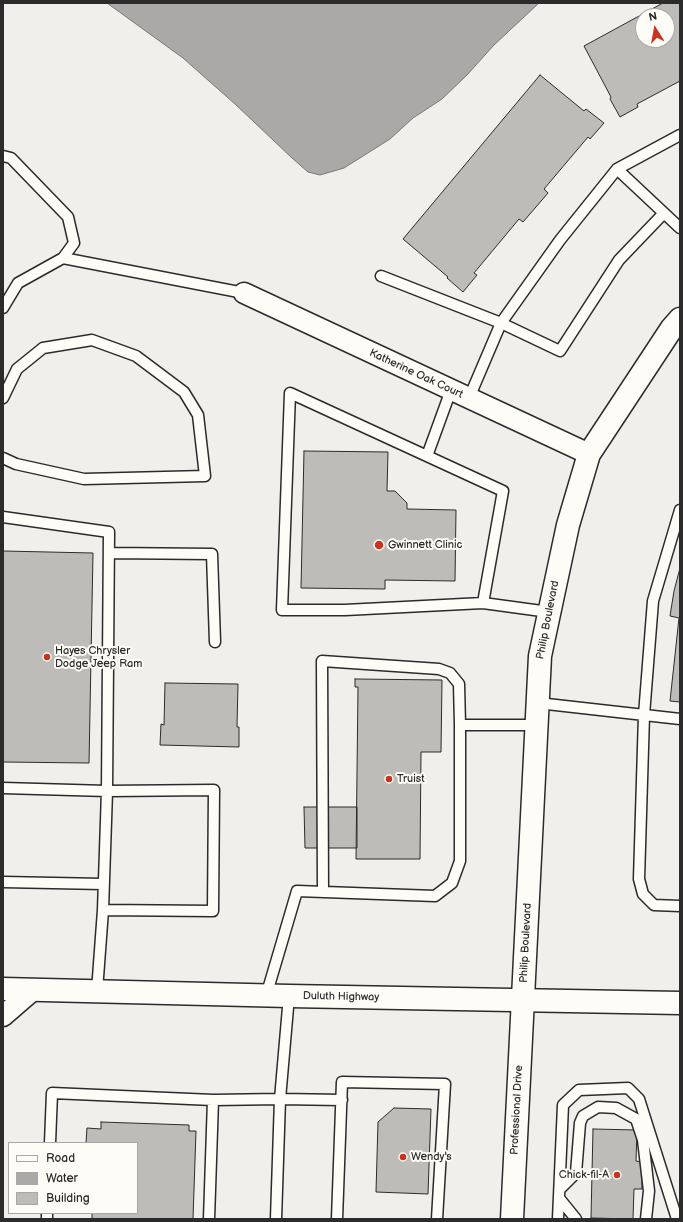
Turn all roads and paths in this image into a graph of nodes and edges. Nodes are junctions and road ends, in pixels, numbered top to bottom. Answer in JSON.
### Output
{"nodes":[{"id":1,"x":680,"y":135,"type":"edge"},
{"id":2,"x":3,"y":156,"type":"edge"},
{"id":3,"x":617,"y":169,"type":"junction"},
{"id":4,"x":664,"y":213,"type":"junction"},
{"id":5,"x":680,"y":228,"type":"edge"},
{"id":6,"x":63,"y":258,"type":"junction"},
{"id":7,"x":381,"y":276,"type":"dead end"},
{"id":8,"x":244,"y":294,"type":"joint"},
{"id":9,"x":3,"y":308,"type":"edge"},
{"id":10,"x":680,"y":319,"type":"edge"},
{"id":11,"x":501,"y":323,"type":"junction"},
{"id":12,"x":460,"y":394,"type":"junction"},
{"id":13,"x":3,"y":398,"type":"edge"},
{"id":14,"x":589,"y":454,"type":"junction"},
{"id":15,"x":427,"y":456,"type":"junction"},
{"id":16,"x":3,"y":458,"type":"edge"},
{"id":17,"x":680,"y":510,"type":"edge"},
{"id":18,"x":3,"y":518,"type":"edge"},
{"id":19,"x":109,"y":553,"type":"junction"},
{"id":20,"x":483,"y":603,"type":"junction"},
{"id":21,"x":549,"y":612,"type":"junction"},
{"id":22,"x":215,"y":642,"type":"dead end"},
{"id":23,"x":538,"y":703,"type":"junction"},
{"id":24,"x":644,"y":715,"type":"junction"},
{"id":25,"x":680,"y":719,"type":"edge"},
{"id":26,"x":460,"y":725,"type":"junction"},
{"id":27,"x":537,"y":725,"type":"junction"},
{"id":28,"x":3,"y":788,"type":"edge"},
{"id":29,"x":107,"y":792,"type":"junction"},
{"id":30,"x":3,"y":882,"type":"edge"},
{"id":31,"x":103,"y":884,"type":"junction"},
{"id":32,"x":323,"y":892,"type":"junction"},
{"id":33,"x":680,"y":906,"type":"edge"},
{"id":34,"x":102,"y":910,"type":"junction"},
{"id":35,"x":3,"y":989,"type":"edge"},
{"id":36,"x":33,"y":990,"type":"junction"},
{"id":37,"x":97,"y":991,"type":"junction"},
{"id":38,"x":266,"y":996,"type":"junction"},
{"id":39,"x":289,"y":996,"type":"junction"},
{"id":40,"x":523,"y":1000,"type":"junction"},
{"id":41,"x":680,"y":1003,"type":"edge"},
{"id":42,"x":3,"y":1016,"type":"edge"},
{"id":43,"x":280,"y":1099,"type":"junction"},
{"id":44,"x":213,"y":1100,"type":"junction"},
{"id":45,"x":342,"y":1100,"type":"junction"},
{"id":46,"x":50,"y":1142,"type":"edge"},
{"id":47,"x":560,"y":1194,"type":"junction"},
{"id":48,"x":209,"y":1219,"type":"edge"},
{"id":49,"x":276,"y":1219,"type":"edge"},
{"id":50,"x":337,"y":1219,"type":"edge"},
{"id":51,"x":437,"y":1219,"type":"edge"},
{"id":52,"x":512,"y":1219,"type":"edge"},
{"id":53,"x":558,"y":1219,"type":"edge"},
{"id":54,"x":576,"y":1219,"type":"edge"},
{"id":55,"x":646,"y":1219,"type":"edge"},
{"id":56,"x":677,"y":1219,"type":"edge"}],
"edges":[{"from":1,"to":3,"type":"lane"},
{"from":2,"to":6,"type":"lane"},
{"from":3,"to":4,"type":"lane"},
{"from":3,"to":11,"type":"lane"},
{"from":4,"to":5,"type":"lane"},
{"from":4,"to":11,"type":"lane"},
{"from":6,"to":8,"type":"lane"},
{"from":6,"to":9,"type":"lane"},
{"from":7,"to":11,"type":"lane"},
{"from":8,"to":12,"type":"street","name":"Katherine Oak Court"},
{"from":10,"to":14,"type":"street","name":"Philip Boulevard"},
{"from":11,"to":12,"type":"lane"},
{"from":12,"to":14,"type":"street","name":"Katherine Oak Court"},
{"from":12,"to":15,"type":"lane"},
{"from":13,"to":16,"type":"lane"},
{"from":14,"to":21,"type":"street","name":"Philip Boulevard"},
{"from":15,"to":20,"type":"lane"},
{"from":15,"to":20,"type":"lane"},
{"from":17,"to":24,"type":"lane"},
{"from":18,"to":19,"type":"lane"},
{"from":19,"to":22,"type":"lane"},
{"from":19,"to":29,"type":"lane"},
{"from":20,"to":21,"type":"lane"},
{"from":21,"to":23,"type":"street","name":"Philip Boulevard"},
{"from":23,"to":24,"type":"lane"},
{"from":23,"to":27,"type":"street","name":"Philip Boulevard"},
{"from":24,"to":25,"type":"lane"},
{"from":24,"to":33,"type":"lane"},
{"from":26,"to":27,"type":"lane"},
{"from":26,"to":32,"type":"lane"},
{"from":26,"to":32,"type":"lane"},
{"from":27,"to":40,"type":"street","name":"Philip Boulevard"},
{"from":28,"to":29,"type":"lane"},
{"from":29,"to":31,"type":"lane"},
{"from":29,"to":34,"type":"lane"},
{"from":30,"to":31,"type":"lane"},
{"from":31,"to":34,"type":"lane"},
{"from":32,"to":38,"type":"lane"},
{"from":34,"to":37,"type":"lane"},
{"from":35,"to":36,"type":"street","name":"Duluth Highway"},
{"from":36,"to":37,"type":"street","name":"Duluth Highway"},
{"from":36,"to":42,"type":"street"},
{"from":37,"to":38,"type":"street","name":"Duluth Highway"},
{"from":38,"to":39,"type":"street","name":"Duluth Highway"},
{"from":39,"to":40,"type":"street","name":"Duluth Highway"},
{"from":39,"to":43,"type":"lane"},
{"from":40,"to":41,"type":"street","name":"Duluth Highway"},
{"from":40,"to":52,"type":"street","name":"Professional Drive"},
{"from":43,"to":44,"type":"lane"},
{"from":43,"to":45,"type":"lane"},
{"from":43,"to":49,"type":"lane"},
{"from":44,"to":46,"type":"lane"},
{"from":44,"to":48,"type":"lane"},
{"from":45,"to":50,"type":"lane"},
{"from":45,"to":51,"type":"lane"},
{"from":47,"to":53,"type":"lane"},
{"from":47,"to":54,"type":"lane"},
{"from":47,"to":55,"type":"lane"},
{"from":47,"to":56,"type":"lane"}]}
